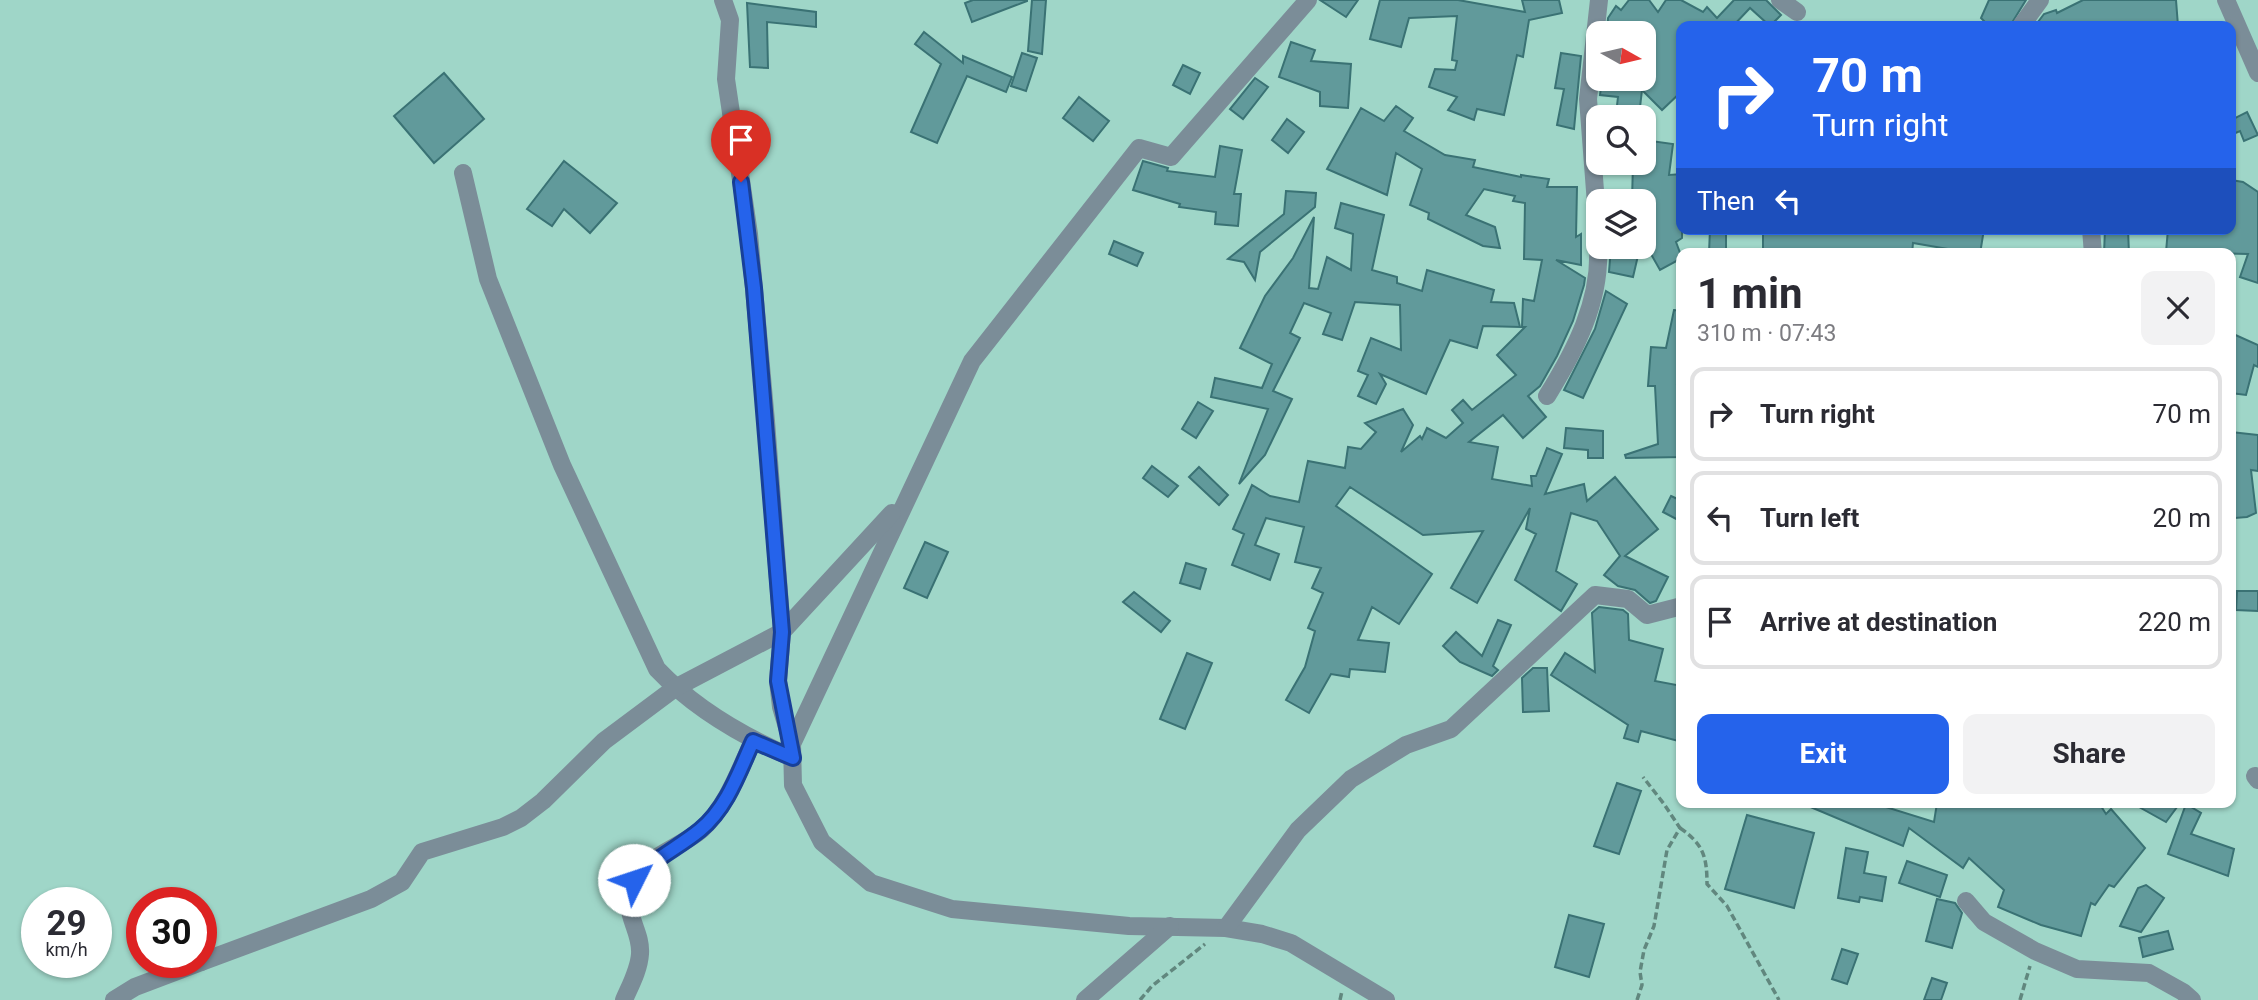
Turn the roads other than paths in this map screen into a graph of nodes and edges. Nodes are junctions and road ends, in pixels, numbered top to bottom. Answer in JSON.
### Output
{"nodes":[{"id":1,"x":723,"y":0,"type":"edge"},
{"id":2,"x":1308,"y":0,"type":"edge"},
{"id":3,"x":1599,"y":0,"type":"edge"},
{"id":4,"x":1780,"y":0,"type":"edge"},
{"id":5,"x":2040,"y":0,"type":"edge"},
{"id":6,"x":2226,"y":0,"type":"edge"},
{"id":7,"x":1797,"y":12,"type":"dead end"},
{"id":8,"x":2025,"y":21,"type":"edge"},
{"id":9,"x":2235,"y":21,"type":"edge"},
{"id":10,"x":2236,"y":23,"type":"edge"},
{"id":11,"x":2258,"y":73,"type":"edge"},
{"id":12,"x":463,"y":173,"type":"dead end"},
{"id":13,"x":1595,"y":189,"type":"edge"},
{"id":14,"x":1599,"y":259,"type":"edge"},
{"id":15,"x":1547,"y":396,"type":"dead end"},
{"id":16,"x":904,"y":500,"type":"junction"},
{"id":17,"x":1676,"y":608,"type":"edge"},
{"id":18,"x":782,"y":632,"type":"junction"},
{"id":19,"x":676,"y":688,"type":"junction"},
{"id":20,"x":753,"y":741,"type":"junction"},
{"id":21,"x":792,"y":751,"type":"junction"},
{"id":22,"x":1966,"y":901,"type":"dead end"},
{"id":23,"x":1170,"y":926,"type":"junction"},
{"id":24,"x":1226,"y":928,"type":"junction"},
{"id":25,"x":217,"y":956,"type":"edge"},
{"id":26,"x":159,"y":978,"type":"edge"},
{"id":27,"x":2188,"y":997,"type":"edge"},
{"id":28,"x":114,"y":1000,"type":"edge"},
{"id":29,"x":624,"y":1000,"type":"edge"},
{"id":30,"x":1085,"y":1000,"type":"edge"},
{"id":31,"x":1386,"y":1000,"type":"edge"}],
"edges":[{"from":1,"to":18,"type":"street"},
{"from":2,"to":16,"type":"street"},
{"from":3,"to":13,"type":"street"},
{"from":4,"to":7,"type":"street"},
{"from":5,"to":8,"type":"street"},
{"from":6,"to":9,"type":"street"},
{"from":10,"to":11,"type":"street"},
{"from":12,"to":19,"type":"street"},
{"from":14,"to":15,"type":"street"},
{"from":16,"to":18,"type":"street"},
{"from":16,"to":21,"type":"street"},
{"from":17,"to":24,"type":"street"},
{"from":18,"to":19,"type":"street"},
{"from":18,"to":21,"type":"street"},
{"from":19,"to":20,"type":"street"},
{"from":19,"to":25,"type":"street"},
{"from":20,"to":21,"type":"street"},
{"from":20,"to":29,"type":"street"},
{"from":21,"to":23,"type":"street"},
{"from":22,"to":27,"type":"street"},
{"from":23,"to":24,"type":"street"},
{"from":23,"to":30,"type":"street"},
{"from":24,"to":31,"type":"street"},
{"from":26,"to":28,"type":"street"}]}
